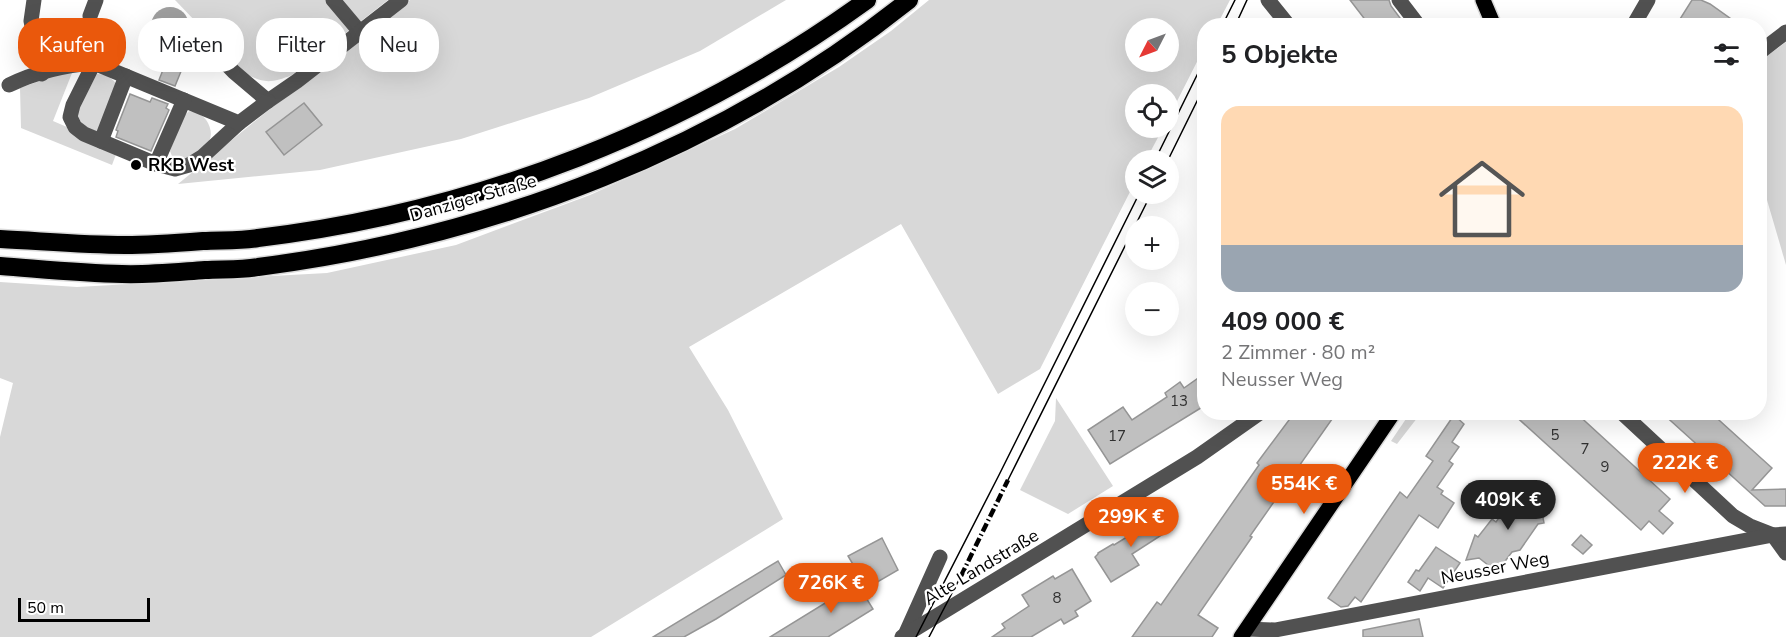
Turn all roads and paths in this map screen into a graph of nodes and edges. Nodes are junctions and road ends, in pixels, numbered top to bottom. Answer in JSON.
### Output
{"nodes":[{"id":1,"x":34,"y":0,"type":"edge"},
{"id":2,"x":96,"y":0,"type":"edge"},
{"id":3,"x":333,"y":0,"type":"edge"},
{"id":4,"x":401,"y":0,"type":"edge"},
{"id":5,"x":867,"y":0,"type":"edge"},
{"id":6,"x":909,"y":0,"type":"edge"},
{"id":7,"x":1269,"y":0,"type":"edge"},
{"id":8,"x":1399,"y":0,"type":"edge"},
{"id":9,"x":1484,"y":0,"type":"edge"},
{"id":10,"x":1648,"y":0,"type":"edge"},
{"id":11,"x":90,"y":16,"type":"dead end"},
{"id":12,"x":378,"y":18,"type":"edge"},
{"id":13,"x":1283,"y":18,"type":"edge"},
{"id":14,"x":1413,"y":18,"type":"edge"},
{"id":15,"x":1491,"y":18,"type":"edge"},
{"id":16,"x":1638,"y":18,"type":"edge"},
{"id":17,"x":359,"y":31,"type":"edge"},
{"id":18,"x":1786,"y":32,"type":"edge"},
{"id":19,"x":359,"y":33,"type":"edge"},
{"id":20,"x":1767,"y":47,"type":"edge"},
{"id":21,"x":48,"y":72,"type":"edge"},
{"id":22,"x":89,"y":72,"type":"edge"},
{"id":23,"x":116,"y":72,"type":"edge"},
{"id":24,"x":234,"y":72,"type":"edge"},
{"id":25,"x":42,"y":74,"type":"junction"},
{"id":26,"x":126,"y":76,"type":"junction"},
{"id":27,"x":9,"y":86,"type":"dead end"},
{"id":28,"x":184,"y":100,"type":"junction"},
{"id":29,"x":268,"y":101,"type":"junction"},
{"id":30,"x":239,"y":123,"type":"junction"},
{"id":31,"x":101,"y":141,"type":"junction"},
{"id":32,"x":156,"y":164,"type":"junction"},
{"id":33,"x":0,"y":239,"type":"edge"},
{"id":34,"x":0,"y":266,"type":"edge"},
{"id":35,"x":1250,"y":420,"type":"edge"},
{"id":36,"x":1389,"y":420,"type":"edge"},
{"id":37,"x":1630,"y":420,"type":"edge"},
{"id":38,"x":1780,"y":535,"type":"edge"},
{"id":39,"x":1786,"y":553,"type":"edge"},
{"id":40,"x":940,"y":557,"type":"dead end"},
{"id":41,"x":1244,"y":633,"type":"edge"},
{"id":42,"x":903,"y":636,"type":"edge"}],
"edges":[{"from":1,"to":25,"type":"street"},
{"from":2,"to":11,"type":"street"},
{"from":3,"to":17,"type":"street"},
{"from":4,"to":12,"type":"street"},
{"from":5,"to":33,"type":"highway","name":"Danziger Straße"},
{"from":6,"to":34,"type":"highway","name":"Danziger Straße"},
{"from":7,"to":13,"type":"street"},
{"from":8,"to":14,"type":"street"},
{"from":9,"to":15,"type":"main road"},
{"from":10,"to":16,"type":"street"},
{"from":18,"to":20,"type":"street"},
{"from":19,"to":29,"type":"street"},
{"from":21,"to":25,"type":"street"},
{"from":22,"to":31,"type":"street"},
{"from":23,"to":26,"type":"street"},
{"from":24,"to":29,"type":"street"},
{"from":25,"to":27,"type":"street"},
{"from":26,"to":28,"type":"street"},
{"from":26,"to":31,"type":"street"},
{"from":28,"to":30,"type":"street"},
{"from":28,"to":32,"type":"street"},
{"from":29,"to":30,"type":"street"},
{"from":30,"to":32,"type":"street"},
{"from":31,"to":32,"type":"street"},
{"from":35,"to":42,"type":"street","name":"Alte Landstraße"},
{"from":36,"to":41,"type":"main road"},
{"from":37,"to":38,"type":"street"},
{"from":38,"to":39,"type":"street"},
{"from":38,"to":41,"type":"street","name":"Neusser Weg"},
{"from":40,"to":42,"type":"street"}]}
